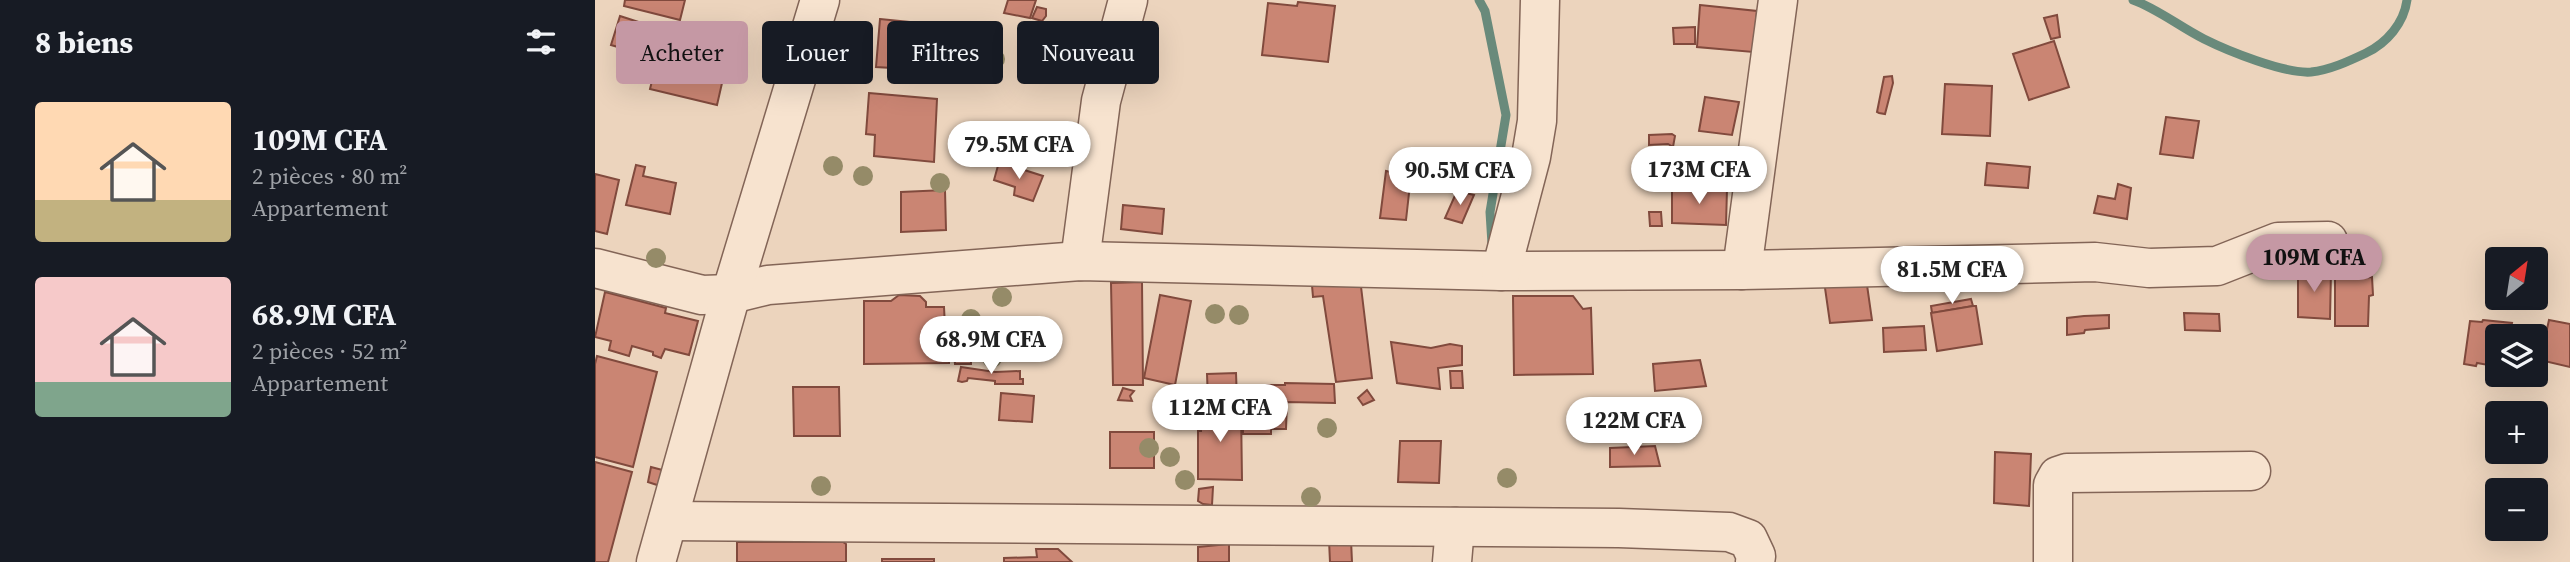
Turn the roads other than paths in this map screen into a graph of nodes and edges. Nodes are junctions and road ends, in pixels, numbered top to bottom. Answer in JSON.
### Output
{"nodes":[{"id":1,"x":820,"y":0,"type":"edge"},
{"id":2,"x":1128,"y":0,"type":"edge"},
{"id":3,"x":1540,"y":0,"type":"edge"},
{"id":4,"x":1778,"y":0,"type":"edge"},
{"id":5,"x":2328,"y":241,"type":"dead end"},
{"id":6,"x":1080,"y":261,"type":"junction"},
{"id":7,"x":595,"y":268,"type":"edge"},
{"id":8,"x":1742,"y":270,"type":"junction"},
{"id":9,"x":1501,"y":271,"type":"junction"},
{"id":10,"x":731,"y":294,"type":"junction"},
{"id":11,"x":2251,"y":471,"type":"dead end"},
{"id":12,"x":668,"y":521,"type":"junction"},
{"id":13,"x":1453,"y":544,"type":"edge"},
{"id":14,"x":656,"y":562,"type":"edge"},
{"id":15,"x":1755,"y":562,"type":"edge"},
{"id":16,"x":2053,"y":562,"type":"edge"}],
"edges":[{"from":1,"to":10,"type":"street"},
{"from":2,"to":6,"type":"street"},
{"from":3,"to":9,"type":"street"},
{"from":4,"to":8,"type":"street"},
{"from":5,"to":8,"type":"street"},
{"from":6,"to":9,"type":"street"},
{"from":6,"to":10,"type":"street"},
{"from":7,"to":10,"type":"street"},
{"from":8,"to":9,"type":"street"},
{"from":10,"to":12,"type":"street"},
{"from":11,"to":16,"type":"street"},
{"from":12,"to":13,"type":"street"},
{"from":12,"to":14,"type":"street"},
{"from":13,"to":15,"type":"street"}]}
